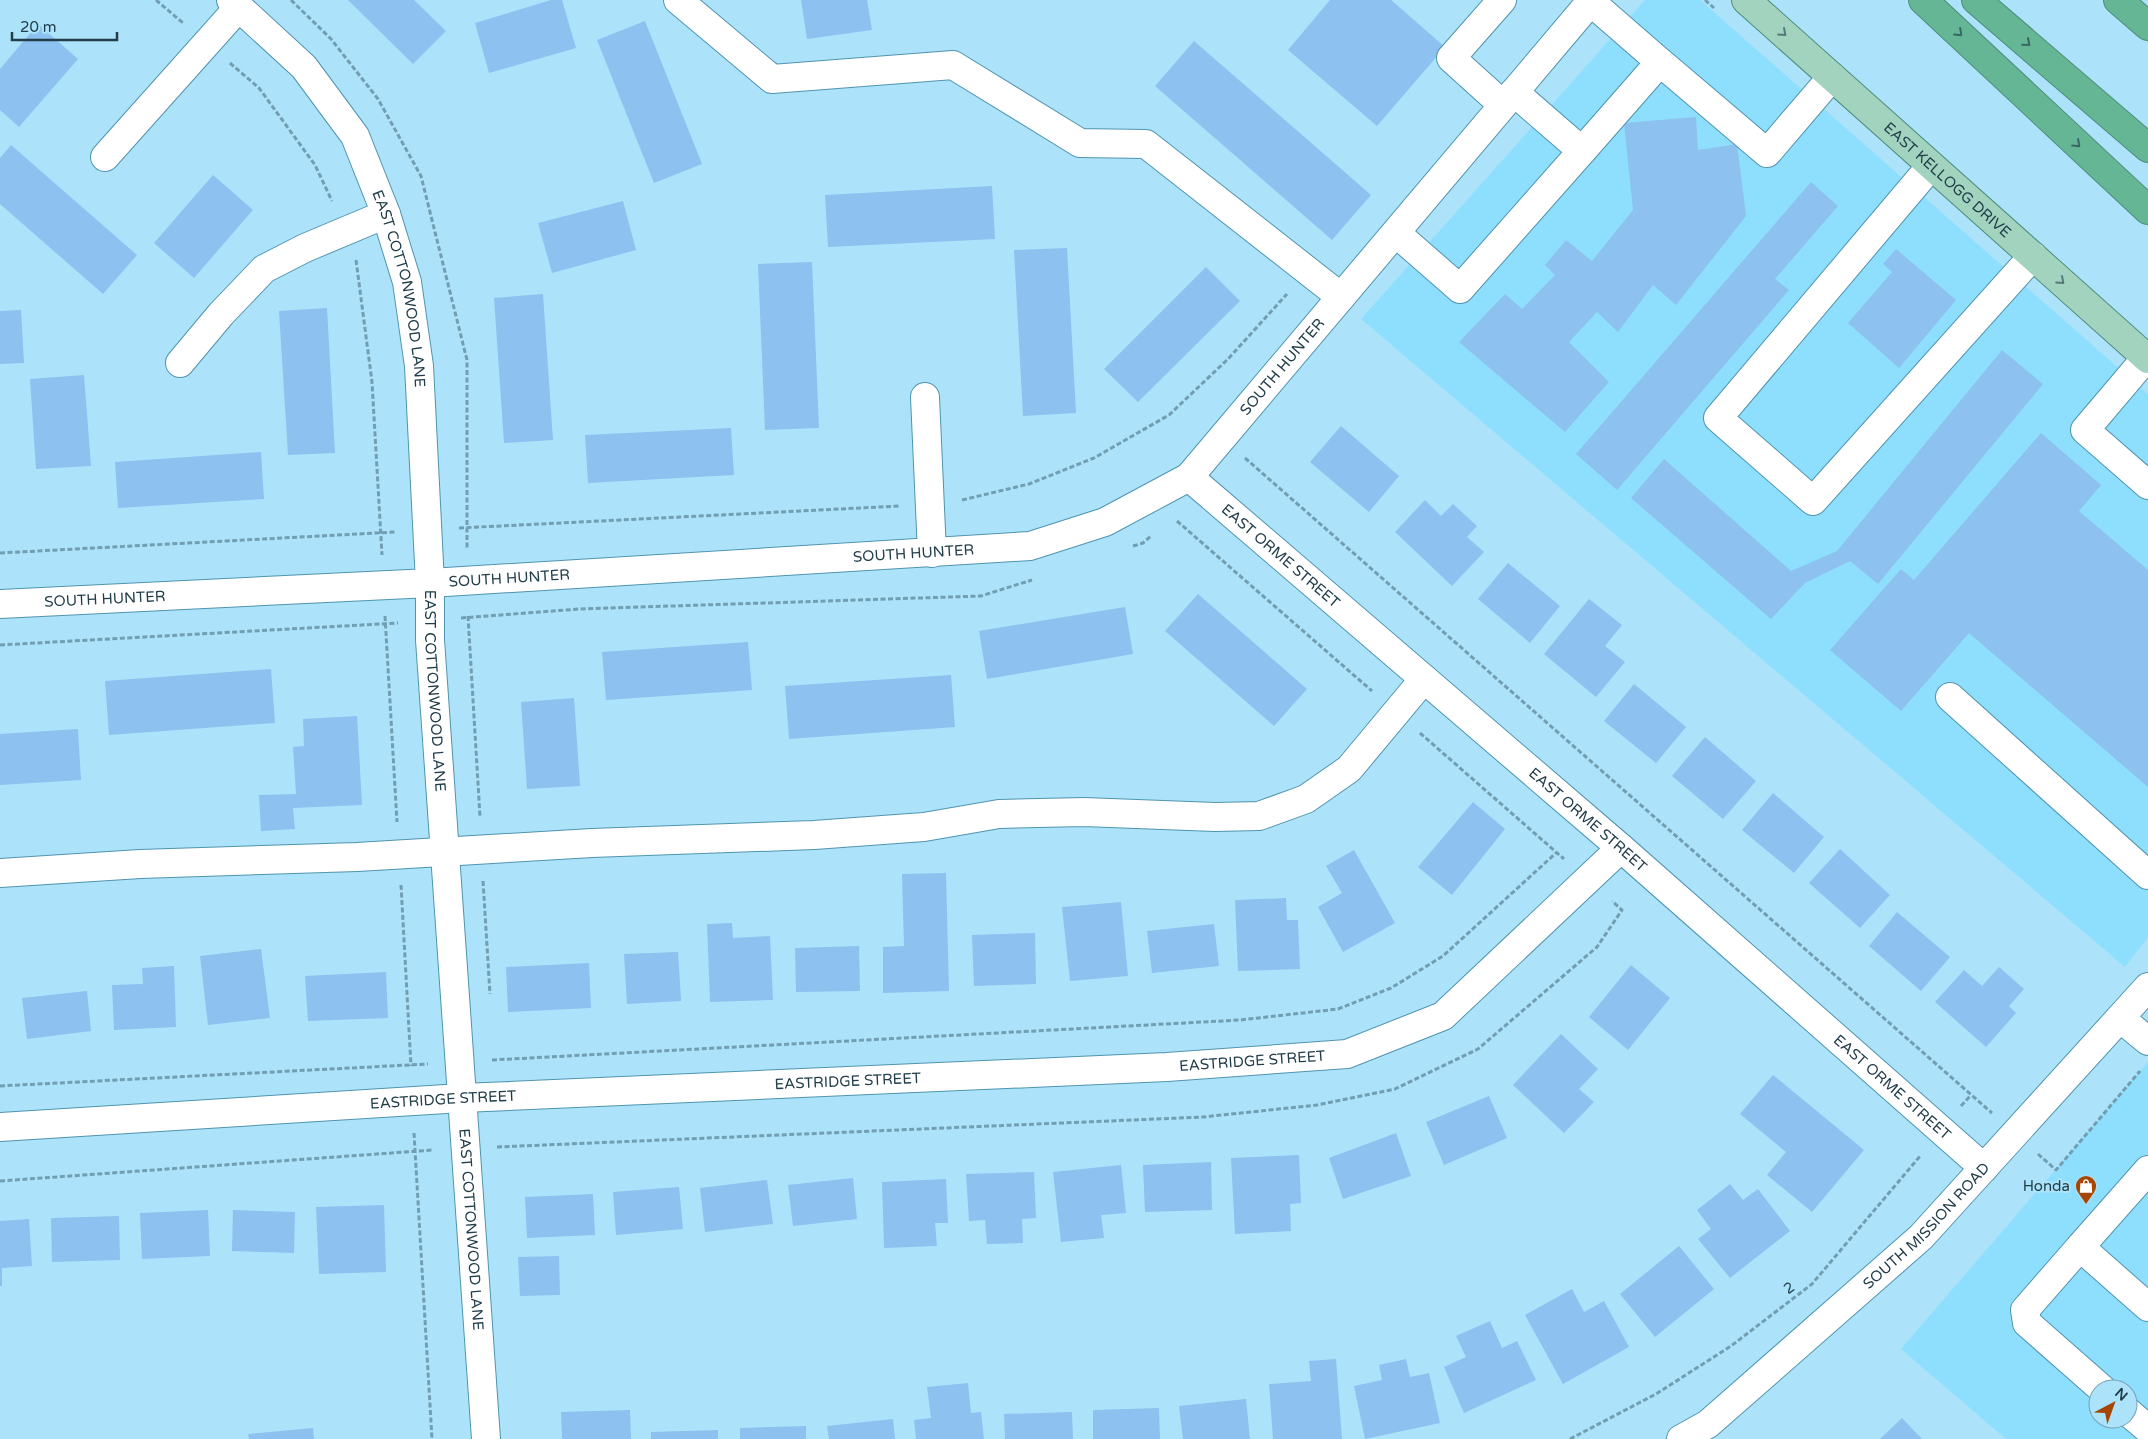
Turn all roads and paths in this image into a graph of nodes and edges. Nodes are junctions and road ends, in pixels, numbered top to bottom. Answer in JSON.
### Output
{"nodes":[{"id":1,"x":156,"y":0,"type":"edge"},
{"id":2,"x":678,"y":0,"type":"edge"},
{"id":3,"x":1502,"y":0,"type":"edge"},
{"id":4,"x":1746,"y":0,"type":"edge"},
{"id":5,"x":1923,"y":0,"type":"edge"},
{"id":6,"x":1976,"y":0,"type":"edge"},
{"id":7,"x":2118,"y":0,"type":"edge"},
{"id":8,"x":2132,"y":0,"type":"edge"},
{"id":9,"x":1591,"y":1,"type":"edge"},
{"id":10,"x":235,"y":3,"type":"edge"},
{"id":11,"x":2148,"y":12,"type":"edge"},
{"id":12,"x":2148,"y":26,"type":"edge"},
{"id":13,"x":205,"y":42,"type":"junction"},
{"id":14,"x":1660,"y":62,"type":"junction"},
{"id":15,"x":1832,"y":77,"type":"junction"},
{"id":16,"x":1509,"y":98,"type":"junction"},
{"id":17,"x":2148,"y":148,"type":"edge"},
{"id":18,"x":1582,"y":151,"type":"junction"},
{"id":19,"x":105,"y":157,"type":"dead end"},
{"id":20,"x":1931,"y":166,"type":"junction"},
{"id":21,"x":2148,"y":210,"type":"edge"},
{"id":22,"x":386,"y":214,"type":"junction"},
{"id":23,"x":346,"y":230,"type":"junction"},
{"id":24,"x":1396,"y":233,"type":"junction"},
{"id":25,"x":2033,"y":256,"type":"junction"},
{"id":26,"x":1308,"y":272,"type":"junction"},
{"id":27,"x":1340,"y":297,"type":"junction"},
{"id":28,"x":2147,"y":358,"type":"edge"},
{"id":29,"x":180,"y":363,"type":"dead end"},
{"id":30,"x":925,"y":397,"type":"dead end"},
{"id":31,"x":1240,"y":454,"type":"dead end"},
{"id":32,"x":1188,"y":477,"type":"junction"},
{"id":33,"x":2148,"y":485,"type":"edge"},
{"id":34,"x":930,"y":505,"type":"junction"},
{"id":35,"x":428,"y":530,"type":"junction"},
{"id":36,"x":1158,"y":530,"type":"dead end"},
{"id":37,"x":381,"y":532,"type":"junction"},
{"id":38,"x":1125,"y":549,"type":"dead end"},
{"id":39,"x":932,"y":552,"type":"junction"},
{"id":40,"x":0,"y":553,"type":"edge"},
{"id":41,"x":1035,"y":579,"type":"dead end"},
{"id":42,"x":430,"y":583,"type":"junction"},
{"id":43,"x":384,"y":586,"type":"junction"},
{"id":44,"x":0,"y":604,"type":"edge"},
{"id":45,"x":430,"y":620,"type":"junction"},
{"id":46,"x":386,"y":624,"type":"junction"},
{"id":47,"x":0,"y":645,"type":"edge"},
{"id":48,"x":1424,"y":678,"type":"junction"},
{"id":49,"x":1950,"y":697,"type":"dead end"},
{"id":50,"x":1621,"y":848,"type":"junction"},
{"id":51,"x":445,"y":852,"type":"junction"},
{"id":52,"x":1556,"y":853,"type":"dead end"},
{"id":53,"x":399,"y":855,"type":"junction"},
{"id":54,"x":2146,"y":869,"type":"edge"},
{"id":55,"x":0,"y":873,"type":"edge"},
{"id":56,"x":1622,"y":910,"type":"dead end"},
{"id":57,"x":2148,"y":987,"type":"edge"},
{"id":58,"x":2120,"y":1018,"type":"junction"},
{"id":59,"x":2148,"y":1041,"type":"edge"},
{"id":60,"x":460,"y":1062,"type":"junction"},
{"id":61,"x":410,"y":1065,"type":"junction"},
{"id":62,"x":2142,"y":1068,"type":"dead end"},
{"id":63,"x":0,"y":1086,"type":"edge"},
{"id":64,"x":1971,"y":1095,"type":"junction"},
{"id":65,"x":462,"y":1098,"type":"junction"},
{"id":66,"x":413,"y":1101,"type":"junction"},
{"id":67,"x":0,"y":1126,"type":"edge"},
{"id":68,"x":1941,"y":1130,"type":"junction"},
{"id":69,"x":2015,"y":1134,"type":"junction"},
{"id":70,"x":466,"y":1148,"type":"junction"},
{"id":71,"x":416,"y":1151,"type":"junction"},
{"id":72,"x":1984,"y":1168,"type":"junction"},
{"id":73,"x":2148,"y":1170,"type":"edge"},
{"id":74,"x":0,"y":1181,"type":"edge"},
{"id":75,"x":2080,"y":1248,"type":"junction"},
{"id":76,"x":2148,"y":1307,"type":"edge"},
{"id":77,"x":2091,"y":1379,"type":"edge"},
{"id":78,"x":2138,"y":1420,"type":"edge"},
{"id":79,"x":2148,"y":1429,"type":"edge"},
{"id":80,"x":432,"y":1439,"type":"edge"},
{"id":81,"x":486,"y":1439,"type":"edge"},
{"id":82,"x":1570,"y":1439,"type":"edge"},
{"id":83,"x":1681,"y":1439,"type":"edge"}],
"edges":[{"from":1,"to":13,"type":"path"},
{"from":2,"to":26,"type":"street"},
{"from":3,"to":16,"type":"street"},
{"from":4,"to":15,"type":"main road","name":"EAST KELLOGG DRIVE","one_way":true},
{"from":5,"to":21,"type":"highway","one_way":true},
{"from":6,"to":17,"type":"highway","one_way":true},
{"from":7,"to":12,"type":"highway"},
{"from":8,"to":11,"type":"highway"},
{"from":9,"to":14,"type":"street"},
{"from":9,"to":16,"type":"street","name":"SOUTH HUNTER"},
{"from":10,"to":13,"type":"street"},
{"from":10,"to":22,"type":"street","name":"EAST COTTONWOOD LANE"},
{"from":13,"to":19,"type":"street"},
{"from":13,"to":23,"type":"path"},
{"from":14,"to":15,"type":"street"},
{"from":14,"to":18,"type":"street"},
{"from":15,"to":20,"type":"main road","name":"EAST KELLOGG DRIVE"},
{"from":16,"to":18,"type":"street"},
{"from":16,"to":24,"type":"street","name":"SOUTH HUNTER"},
{"from":18,"to":24,"type":"street"},
{"from":20,"to":25,"type":"main road","name":"EAST KELLOGG DRIVE"},
{"from":20,"to":25,"type":"street"},
{"from":22,"to":23,"type":"street"},
{"from":22,"to":35,"type":"street","name":"EAST COTTONWOOD LANE"},
{"from":23,"to":29,"type":"street"},
{"from":23,"to":37,"type":"path"},
{"from":24,"to":27,"type":"street","name":"SOUTH HUNTER"},
{"from":25,"to":28,"type":"main road","name":"EAST KELLOGG DRIVE","one_way":true},
{"from":26,"to":27,"type":"street"},
{"from":26,"to":34,"type":"path"},
{"from":27,"to":32,"type":"street","name":"SOUTH HUNTER"},
{"from":28,"to":33,"type":"street"},
{"from":30,"to":34,"type":"street"},
{"from":31,"to":64,"type":"path"},
{"from":32,"to":39,"type":"street","name":"SOUTH HUNTER"},
{"from":32,"to":48,"type":"street","name":"EAST ORME STREET"},
{"from":34,"to":35,"type":"path"},
{"from":34,"to":39,"type":"street"},
{"from":35,"to":37,"type":"path"},
{"from":35,"to":42,"type":"street","name":"EAST COTTONWOOD LANE"},
{"from":36,"to":38,"type":"path"},
{"from":37,"to":40,"type":"path"},
{"from":37,"to":43,"type":"path"},
{"from":39,"to":42,"type":"street","name":"SOUTH HUNTER"},
{"from":41,"to":45,"type":"path"},
{"from":42,"to":43,"type":"street","name":"SOUTH HUNTER"},
{"from":42,"to":45,"type":"street","name":"EAST COTTONWOOD LANE"},
{"from":43,"to":44,"type":"street","name":"SOUTH HUNTER"},
{"from":43,"to":46,"type":"path"},
{"from":45,"to":46,"type":"path"},
{"from":45,"to":51,"type":"street","name":"EAST COTTONWOOD LANE"},
{"from":46,"to":47,"type":"path"},
{"from":46,"to":53,"type":"path"},
{"from":48,"to":50,"type":"street","name":"EAST ORME STREET"},
{"from":48,"to":51,"type":"street"},
{"from":49,"to":54,"type":"street"},
{"from":50,"to":65,"type":"street","name":"EASTRIDGE STREET"},
{"from":50,"to":68,"type":"street","name":"EAST ORME STREET"},
{"from":51,"to":53,"type":"street"},
{"from":51,"to":60,"type":"street","name":"EAST COTTONWOOD LANE"},
{"from":52,"to":60,"type":"path"},
{"from":53,"to":55,"type":"street"},
{"from":53,"to":61,"type":"path"},
{"from":56,"to":70,"type":"path"},
{"from":57,"to":58,"type":"street","name":"SOUTH MISSION ROAD"},
{"from":58,"to":59,"type":"street"},
{"from":58,"to":69,"type":"street","name":"SOUTH MISSION ROAD"},
{"from":60,"to":61,"type":"path"},
{"from":60,"to":65,"type":"street","name":"EAST COTTONWOOD LANE"},
{"from":61,"to":63,"type":"path"},
{"from":61,"to":66,"type":"path"},
{"from":62,"to":69,"type":"path"},
{"from":64,"to":68,"type":"path","name":"2"},
{"from":64,"to":69,"type":"path"},
{"from":65,"to":66,"type":"street","name":"EASTRIDGE STREET"},
{"from":65,"to":70,"type":"street","name":"EAST COTTONWOOD LANE"},
{"from":66,"to":67,"type":"street","name":"EASTRIDGE STREET"},
{"from":66,"to":71,"type":"path"},
{"from":68,"to":72,"type":"street","name":"EAST ORME STREET"},
{"from":68,"to":82,"type":"path","name":"2"},
{"from":69,"to":72,"type":"street","name":"SOUTH MISSION ROAD"},
{"from":70,"to":71,"type":"path"},
{"from":70,"to":81,"type":"street","name":"EAST COTTONWOOD LANE"},
{"from":71,"to":74,"type":"path"},
{"from":71,"to":80,"type":"path"},
{"from":72,"to":83,"type":"street","name":"SOUTH MISSION ROAD"},
{"from":73,"to":75,"type":"street"},
{"from":75,"to":76,"type":"street"},
{"from":75,"to":77,"type":"street"},
{"from":78,"to":79,"type":"street"}]}
